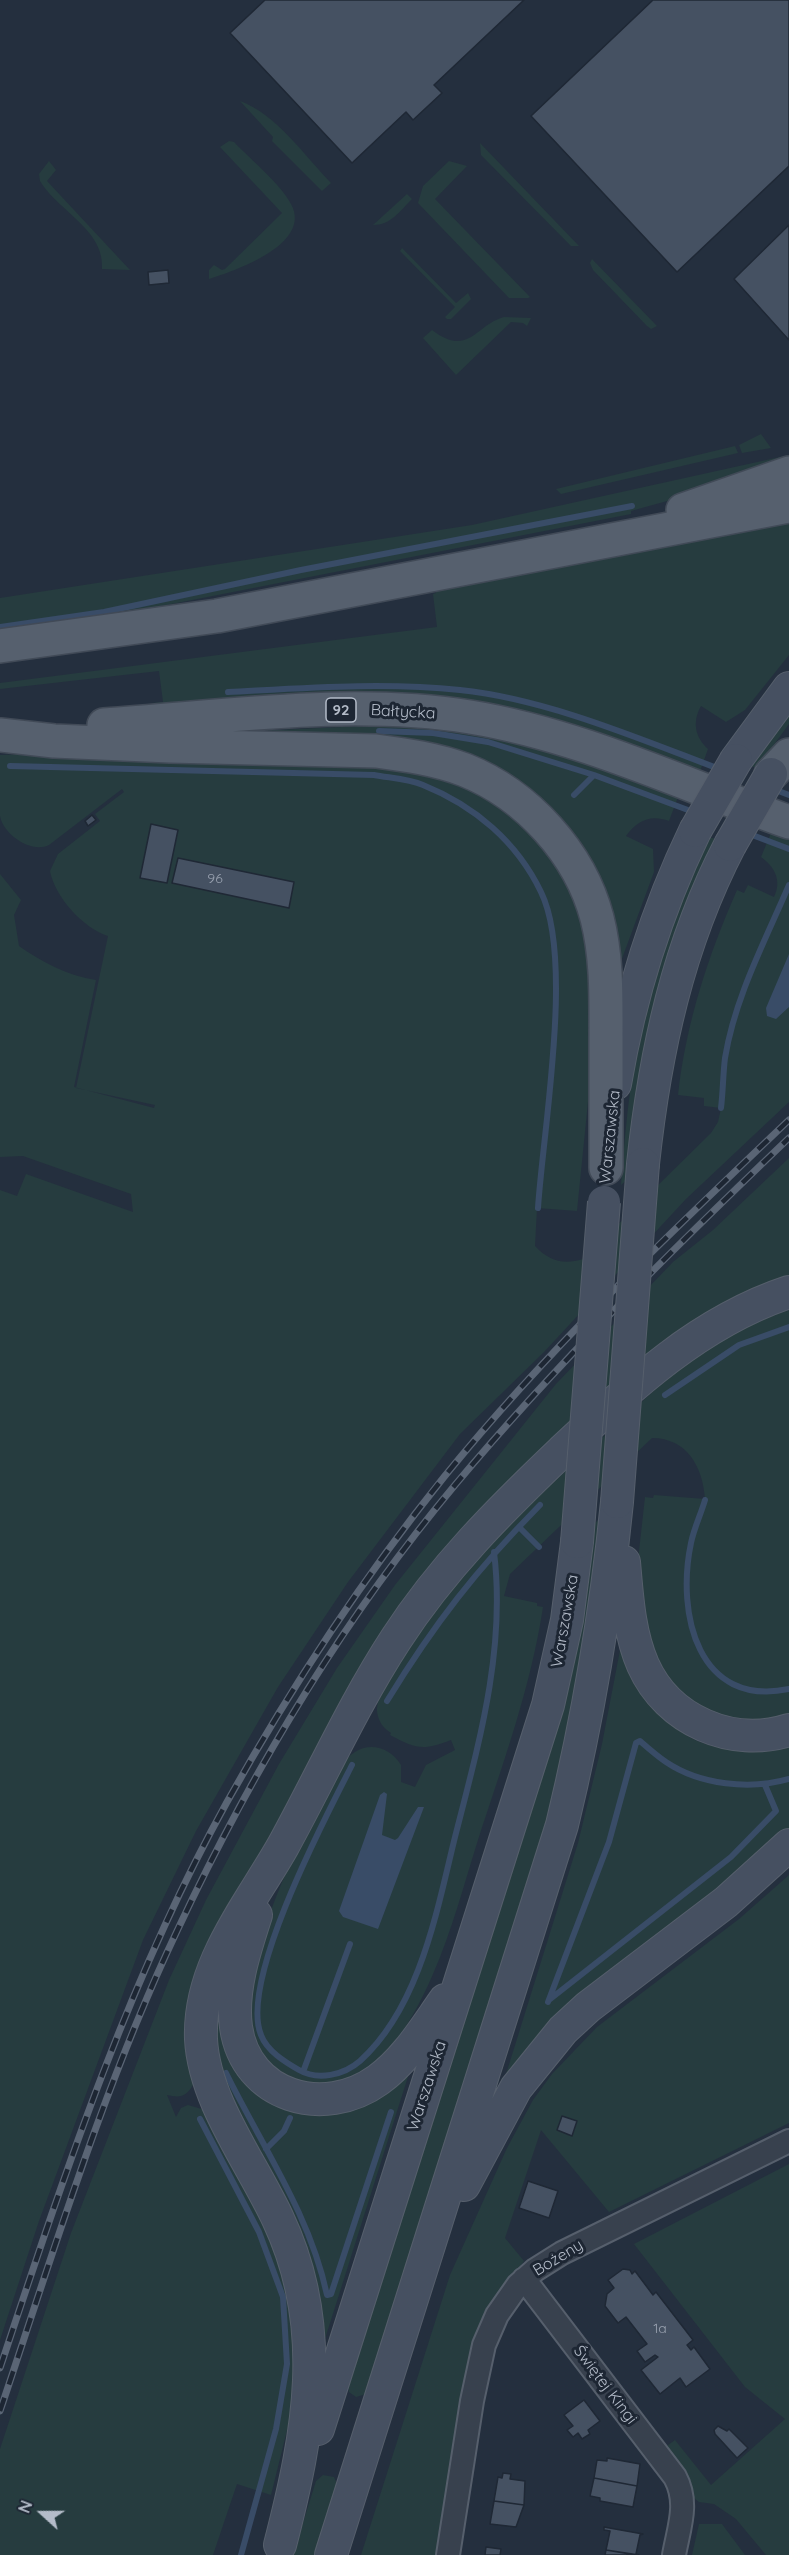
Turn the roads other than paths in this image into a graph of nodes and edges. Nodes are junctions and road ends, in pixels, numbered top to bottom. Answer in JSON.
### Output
{"nodes":[{"id":1,"x":789,"y":473,"type":"edge"},
{"id":2,"x":789,"y":506,"type":"edge"},
{"id":3,"x":584,"y":546,"type":"junction"},
{"id":4,"x":0,"y":646,"type":"edge"},
{"id":5,"x":789,"y":688,"type":"edge"},
{"id":6,"x":0,"y":733,"type":"edge"},
{"id":7,"x":783,"y":759,"type":"edge"},
{"id":8,"x":789,"y":822,"type":"edge"},
{"id":9,"x":606,"y":1168,"type":"junction"},
{"id":10,"x":789,"y":1292,"type":"edge"},
{"id":11,"x":617,"y":1502,"type":"junction"},
{"id":12,"x":789,"y":1731,"type":"edge"},
{"id":13,"x":789,"y":1845,"type":"edge"},
{"id":14,"x":282,"y":1847,"type":"junction"},
{"id":15,"x":470,"y":1951,"type":"junction"},
{"id":16,"x":789,"y":2141,"type":"edge"},
{"id":17,"x":424,"y":2264,"type":"junction"},
{"id":18,"x":524,"y":2279,"type":"junction"},
{"id":19,"x":279,"y":2550,"type":"edge"},
{"id":20,"x":331,"y":2555,"type":"edge"},
{"id":21,"x":448,"y":2555,"type":"edge"},
{"id":22,"x":674,"y":2555,"type":"edge"}],
"edges":[{"from":1,"to":3,"type":"main road"},
{"from":2,"to":3,"type":"main road"},
{"from":3,"to":4,"type":"main road"},
{"from":5,"to":9,"type":"main road","name":"Warszawska","bridge":true},
{"from":6,"to":8,"type":"main road","name":"Bałtycka","number":"92"},
{"from":6,"to":9,"type":"main road"},
{"from":7,"to":11,"type":"main road","bridge":true},
{"from":9,"to":15,"type":"main road","name":"Warszawska","bridge":true},
{"from":10,"to":14,"type":"main road"},
{"from":11,"to":12,"type":"main road"},
{"from":11,"to":17,"type":"main road"},
{"from":13,"to":17,"type":"main road"},
{"from":14,"to":15,"type":"main road"},
{"from":14,"to":19,"type":"main road"},
{"from":15,"to":19,"type":"main road","name":"Warszawska"},
{"from":16,"to":18,"type":"street","name":"Bożeny"},
{"from":17,"to":20,"type":"main road"},
{"from":18,"to":21,"type":"street","name":"Bożeny"},
{"from":18,"to":22,"type":"street","name":"Świętej Kingi"}]}
